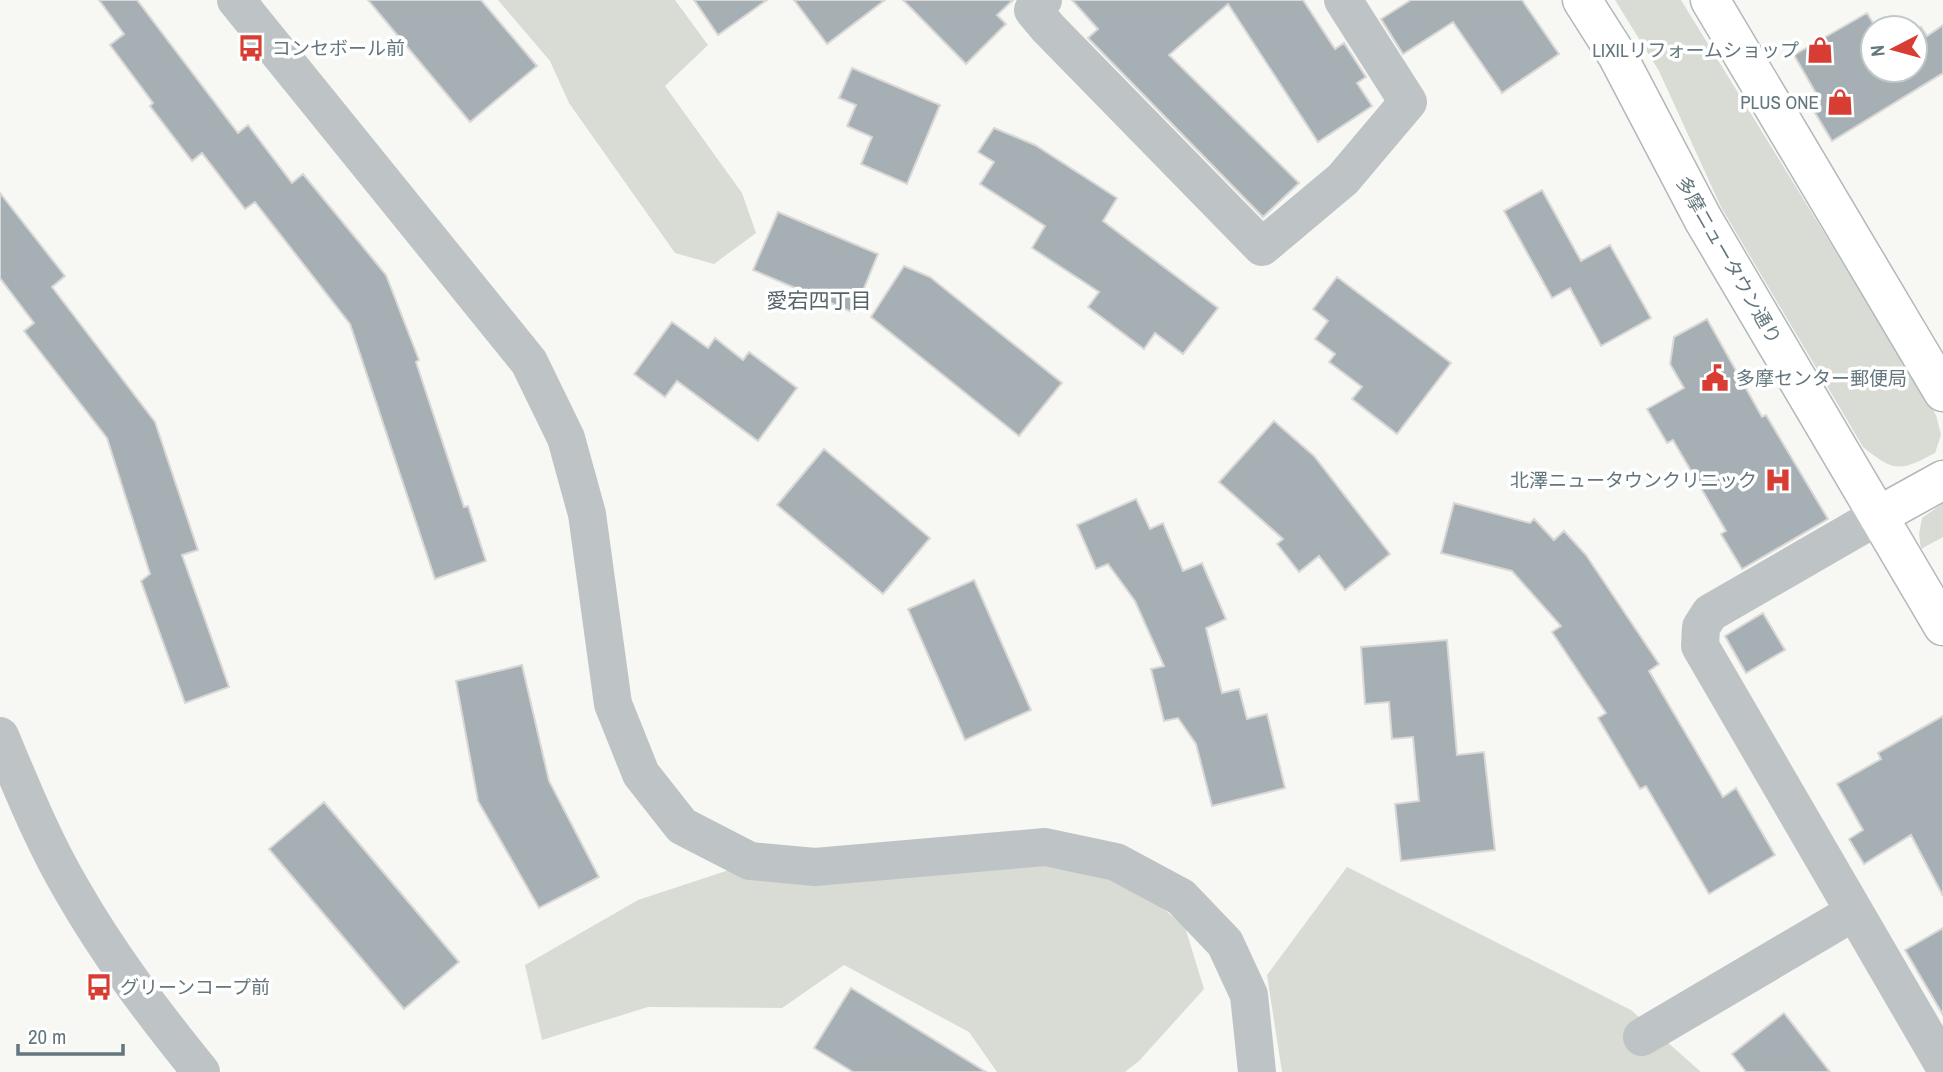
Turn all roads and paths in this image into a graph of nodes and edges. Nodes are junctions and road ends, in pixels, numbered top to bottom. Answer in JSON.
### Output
{"nodes":[{"id":1,"x":236,"y":0,"type":"edge"},
{"id":2,"x":1042,"y":0,"type":"edge"},
{"id":3,"x":1343,"y":0,"type":"edge"},
{"id":4,"x":1582,"y":0,"type":"edge"},
{"id":5,"x":1710,"y":0,"type":"edge"},
{"id":6,"x":1943,"y":393,"type":"edge"},
{"id":7,"x":1943,"y":480,"type":"edge"},
{"id":8,"x":1878,"y":516,"type":"junction"},
{"id":9,"x":1943,"y":626,"type":"edge"},
{"id":10,"x":0,"y":736,"type":"edge"},
{"id":11,"x":1854,"y":912,"type":"junction"},
{"id":12,"x":1642,"y":1037,"type":"dead end"},
{"id":13,"x":1943,"y":1064,"type":"edge"},
{"id":14,"x":201,"y":1072,"type":"edge"},
{"id":15,"x":1257,"y":1072,"type":"edge"}],
"edges":[{"from":1,"to":15,"type":"street"},
{"from":2,"to":3,"type":"street"},
{"from":4,"to":8,"type":"main road","name":"多摩ニュータウン通り"},
{"from":5,"to":6,"type":"main road"},
{"from":7,"to":8,"type":"main road"},
{"from":8,"to":9,"type":"main road","name":"多摩ニュータウン通り"},
{"from":8,"to":11,"type":"street"},
{"from":10,"to":14,"type":"street"},
{"from":11,"to":12,"type":"street"},
{"from":11,"to":13,"type":"street"}]}
